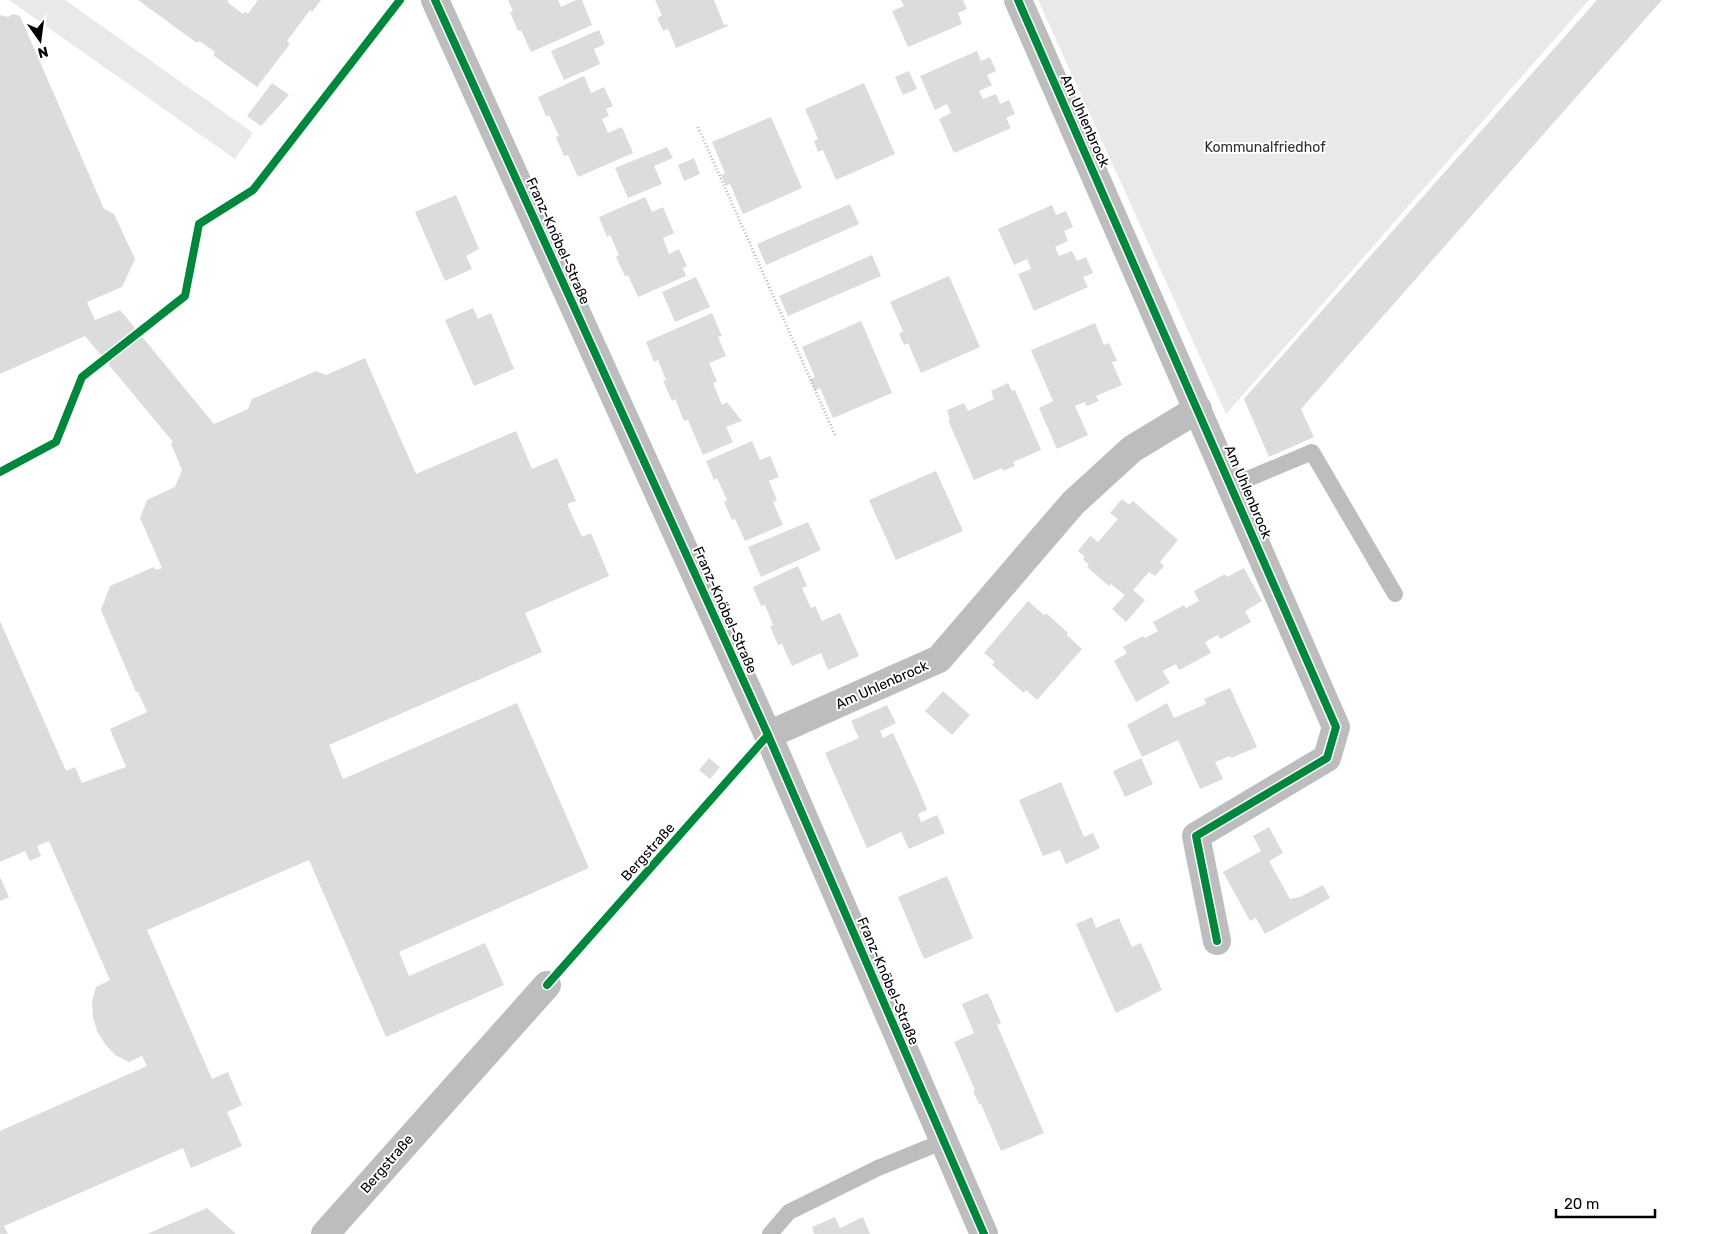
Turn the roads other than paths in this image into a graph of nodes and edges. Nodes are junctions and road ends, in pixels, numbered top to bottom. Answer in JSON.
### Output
{"nodes":[{"id":1,"x":435,"y":0,"type":"edge"},
{"id":2,"x":1018,"y":0,"type":"edge"},
{"id":3,"x":1198,"y":410,"type":"junction"},
{"id":4,"x":1231,"y":486,"type":"junction"},
{"id":5,"x":1395,"y":594,"type":"dead end"},
{"id":6,"x":768,"y":735,"type":"junction"},
{"id":7,"x":1216,"y":941,"type":"dead end"},
{"id":8,"x":547,"y":985,"type":"dead end"},
{"id":9,"x":944,"y":1141,"type":"junction"},
{"id":10,"x":325,"y":1234,"type":"edge"},
{"id":11,"x":770,"y":1234,"type":"edge"},
{"id":12,"x":984,"y":1234,"type":"edge"}],
"edges":[{"from":1,"to":6,"type":"street","name":"Franz-Knöbel-Straße"},
{"from":2,"to":3,"type":"street","name":"Am Uhlenbrock"},
{"from":3,"to":4,"type":"street","name":"Am Uhlenbrock"},
{"from":3,"to":6,"type":"street","name":"Am Uhlenbrock"},
{"from":4,"to":5,"type":"lane"},
{"from":4,"to":7,"type":"street","name":"Am Uhlenbrock"},
{"from":6,"to":9,"type":"street","name":"Franz-Knöbel-Straße"},
{"from":8,"to":10,"type":"street","name":"Bergstraße"},
{"from":9,"to":11,"type":"lane"},
{"from":9,"to":12,"type":"street","name":"Franz-Knöbel-Straße"}]}
